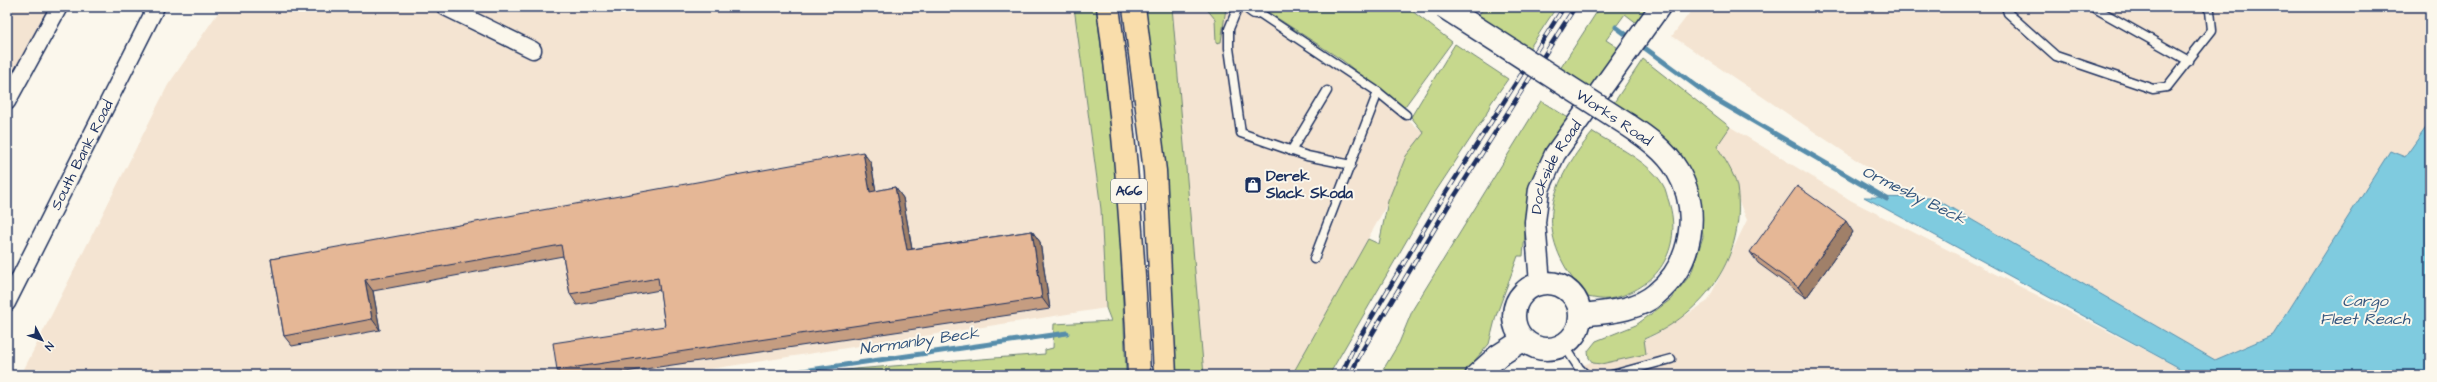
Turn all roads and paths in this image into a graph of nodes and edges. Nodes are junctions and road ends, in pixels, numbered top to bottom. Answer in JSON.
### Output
{"nodes":[{"id":1,"x":59,"y":7,"type":"edge"},
{"id":2,"x":156,"y":7,"type":"edge"},
{"id":3,"x":445,"y":7,"type":"edge"},
{"id":4,"x":1108,"y":7,"type":"edge"},
{"id":5,"x":1134,"y":7,"type":"edge"},
{"id":6,"x":1238,"y":7,"type":"edge"},
{"id":7,"x":1444,"y":7,"type":"edge"},
{"id":8,"x":2006,"y":7,"type":"edge"},
{"id":9,"x":2094,"y":7,"type":"edge"},
{"id":10,"x":2207,"y":7,"type":"edge"},
{"id":11,"x":1253,"y":9,"type":"edge"},
{"id":12,"x":1654,"y":15,"type":"edge"},
{"id":13,"x":533,"y":50,"type":"dead end"},
{"id":14,"x":2189,"y":61,"type":"junction"},
{"id":15,"x":1327,"y":91,"type":"dead end"},
{"id":16,"x":1378,"y":92,"type":"junction"},
{"id":17,"x":7,"y":102,"type":"edge"},
{"id":18,"x":1406,"y":115,"type":"dead end"},
{"id":19,"x":1292,"y":151,"type":"junction"},
{"id":20,"x":1351,"y":165,"type":"junction"},
{"id":21,"x":1314,"y":258,"type":"dead end"},
{"id":22,"x":12,"y":281,"type":"edge"},
{"id":23,"x":1540,"y":282,"type":"junction"},
{"id":24,"x":7,"y":302,"type":"edge"},
{"id":25,"x":1581,"y":315,"type":"junction"},
{"id":26,"x":1523,"y":340,"type":"junction"},
{"id":27,"x":1564,"y":345,"type":"junction"},
{"id":28,"x":1671,"y":359,"type":"dead end"},
{"id":29,"x":1139,"y":375,"type":"edge"},
{"id":30,"x":1165,"y":375,"type":"edge"},
{"id":31,"x":1477,"y":375,"type":"edge"},
{"id":32,"x":1586,"y":375,"type":"edge"},
{"id":33,"x":1612,"y":375,"type":"edge"}],
"edges":[{"from":1,"to":17,"type":"street"},
{"from":2,"to":22,"type":"street","name":"South Bank Road"},
{"from":3,"to":13,"type":"street"},
{"from":4,"to":29,"type":"highway","number":"A66"},
{"from":5,"to":30,"type":"highway","number":"A66"},
{"from":6,"to":19,"type":"lane"},
{"from":7,"to":25,"type":"main road","name":"Works Road","bridge":true},
{"from":8,"to":14,"type":"lane"},
{"from":9,"to":14,"type":"lane"},
{"from":10,"to":14,"type":"lane"},
{"from":11,"to":16,"type":"lane"},
{"from":12,"to":23,"type":"street","name":"Dockside Road"},
{"from":15,"to":19,"type":"lane"},
{"from":16,"to":18,"type":"lane"},
{"from":16,"to":20,"type":"lane"},
{"from":19,"to":20,"type":"lane"},
{"from":20,"to":21,"type":"lane"},
{"from":22,"to":24,"type":"street","name":"South Bank Road"},
{"from":23,"to":25,"type":"main road"},
{"from":23,"to":26,"type":"main road"},
{"from":25,"to":27,"type":"main road"},
{"from":26,"to":27,"type":"main road"},
{"from":26,"to":31,"type":"main road"},
{"from":27,"to":32,"type":"lane"},
{"from":28,"to":33,"type":"lane"}]}
